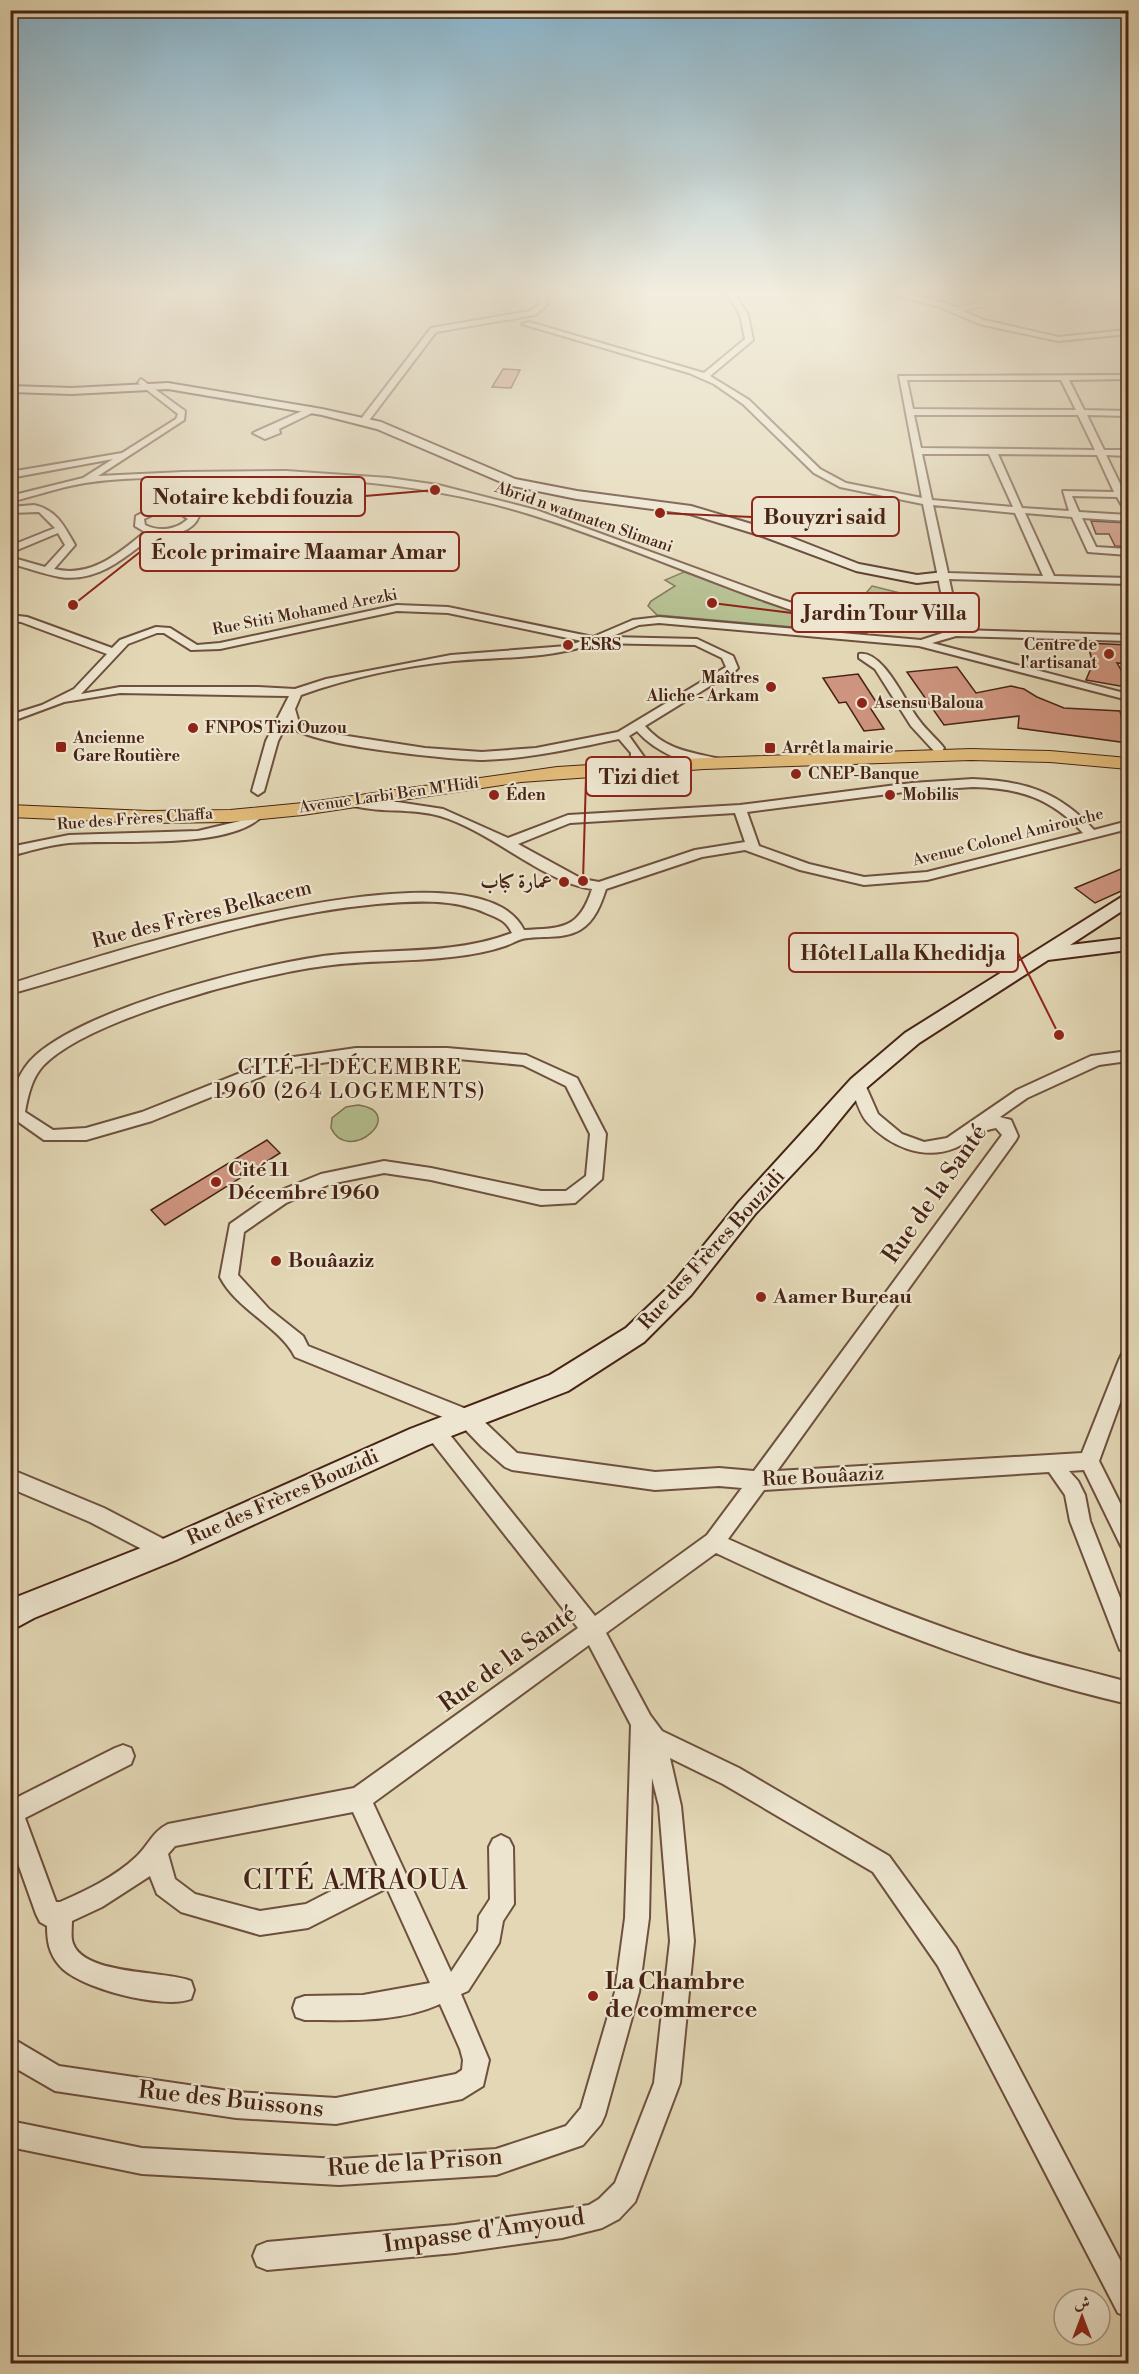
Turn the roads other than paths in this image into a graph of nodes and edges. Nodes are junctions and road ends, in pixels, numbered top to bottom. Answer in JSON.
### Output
{"nodes":[{"id":1,"x":166,"y":401,"type":"edge"},
{"id":2,"x":262,"y":401,"type":"edge"},
{"id":3,"x":276,"y":401,"type":"edge"},
{"id":4,"x":379,"y":401,"type":"edge"},
{"id":5,"x":744,"y":401,"type":"edge"},
{"id":6,"x":907,"y":401,"type":"edge"},
{"id":7,"x":1075,"y":401,"type":"edge"},
{"id":8,"x":311,"y":410,"type":"junction"},
{"id":9,"x":910,"y":412,"type":"junction"},
{"id":10,"x":1081,"y":413,"type":"junction"},
{"id":11,"x":1128,"y":413,"type":"edge"},
{"id":12,"x":366,"y":419,"type":"junction"},
{"id":13,"x":274,"y":428,"type":"dead end"},
{"id":14,"x":919,"y":451,"type":"junction"},
{"id":15,"x":992,"y":451,"type":"junction"},
{"id":16,"x":130,"y":452,"type":"junction"},
{"id":17,"x":1100,"y":452,"type":"junction"},
{"id":18,"x":1128,"y":453,"type":"edge"},
{"id":19,"x":10,"y":475,"type":"edge"},
{"id":20,"x":86,"y":480,"type":"junction"},
{"id":21,"x":1125,"y":495,"type":"edge"},
{"id":22,"x":10,"y":499,"type":"edge"},
{"id":23,"x":927,"y":502,"type":"junction"},
{"id":24,"x":10,"y":510,"type":"edge"},
{"id":25,"x":1020,"y":511,"type":"junction"},
{"id":26,"x":1128,"y":511,"type":"edge"},
{"id":27,"x":1075,"y":515,"type":"junction"},
{"id":28,"x":1128,"y":518,"type":"edge"},
{"id":29,"x":61,"y":529,"type":"junction"},
{"id":30,"x":153,"y":531,"type":"junction"},
{"id":31,"x":10,"y":550,"type":"edge"},
{"id":32,"x":1128,"y":552,"type":"edge"},
{"id":33,"x":10,"y":560,"type":"edge"},
{"id":34,"x":49,"y":569,"type":"junction"},
{"id":35,"x":944,"y":576,"type":"junction"},
{"id":36,"x":1050,"y":579,"type":"junction"},
{"id":37,"x":1128,"y":581,"type":"edge"},
{"id":38,"x":10,"y":618,"type":"edge"},
{"id":39,"x":955,"y":633,"type":"junction"},
{"id":40,"x":1128,"y":638,"type":"edge"},
{"id":41,"x":594,"y":640,"type":"junction"},
{"id":42,"x":921,"y":643,"type":"junction"},
{"id":43,"x":115,"y":653,"type":"junction"},
{"id":44,"x":863,"y":656,"type":"dead end"},
{"id":45,"x":296,"y":693,"type":"junction"},
{"id":46,"x":1128,"y":697,"type":"edge"},
{"id":47,"x":55,"y":702,"type":"junction"},
{"id":48,"x":289,"y":709,"type":"junction"},
{"id":49,"x":10,"y":719,"type":"edge"},
{"id":50,"x":639,"y":726,"type":"junction"},
{"id":51,"x":622,"y":735,"type":"junction"},
{"id":52,"x":930,"y":751,"type":"junction"},
{"id":53,"x":1128,"y":757,"type":"edge"},
{"id":54,"x":717,"y":762,"type":"junction"},
{"id":55,"x":1128,"y":764,"type":"edge"},
{"id":56,"x":636,"y":766,"type":"junction"},
{"id":57,"x":1128,"y":771,"type":"edge"},
{"id":58,"x":432,"y":790,"type":"junction"},
{"id":59,"x":258,"y":791,"type":"dead end"},
{"id":60,"x":10,"y":801,"type":"edge"},
{"id":61,"x":348,"y":802,"type":"junction"},
{"id":62,"x":740,"y":809,"type":"junction"},
{"id":63,"x":10,"y":811,"type":"edge"},
{"id":64,"x":429,"y":811,"type":"junction"},
{"id":65,"x":258,"y":814,"type":"junction"},
{"id":66,"x":179,"y":817,"type":"junction"},
{"id":67,"x":10,"y":819,"type":"edge"},
{"id":68,"x":1128,"y":825,"type":"edge"},
{"id":69,"x":1091,"y":834,"type":"junction"},
{"id":70,"x":41,"y":843,"type":"junction"},
{"id":71,"x":508,"y":843,"type":"junction"},
{"id":72,"x":10,"y":844,"type":"edge"},
{"id":73,"x":753,"y":847,"type":"junction"},
{"id":74,"x":10,"y":852,"type":"edge"},
{"id":75,"x":600,"y":886,"type":"junction"},
{"id":76,"x":1128,"y":898,"type":"edge"},
{"id":77,"x":520,"y":934,"type":"junction"},
{"id":78,"x":1128,"y":944,"type":"edge"},
{"id":79,"x":1045,"y":954,"type":"junction"},
{"id":80,"x":10,"y":989,"type":"edge"},
{"id":81,"x":1128,"y":1056,"type":"edge"},
{"id":82,"x":858,"y":1084,"type":"junction"},
{"id":83,"x":979,"y":1125,"type":"junction"},
{"id":84,"x":1128,"y":1360,"type":"edge"},
{"id":85,"x":467,"y":1418,"type":"junction"},
{"id":86,"x":435,"y":1431,"type":"junction"},
{"id":87,"x":1089,"y":1461,"type":"junction"},
{"id":88,"x":1055,"y":1463,"type":"junction"},
{"id":89,"x":10,"y":1478,"type":"edge"},
{"id":90,"x":760,"y":1481,"type":"junction"},
{"id":91,"x":1128,"y":1539,"type":"edge"},
{"id":92,"x":714,"y":1542,"type":"junction"},
{"id":93,"x":166,"y":1551,"type":"junction"},
{"id":94,"x":10,"y":1617,"type":"edge"},
{"id":95,"x":593,"y":1630,"type":"junction"},
{"id":96,"x":1128,"y":1643,"type":"edge"},
{"id":97,"x":1128,"y":1692,"type":"edge"},
{"id":98,"x":648,"y":1731,"type":"junction"},
{"id":99,"x":123,"y":1756,"type":"dead end"},
{"id":100,"x":359,"y":1799,"type":"junction"},
{"id":101,"x":501,"y":1847,"type":"dead end"},
{"id":102,"x":156,"y":1852,"type":"junction"},
{"id":103,"x":392,"y":1873,"type":"junction"},
{"id":104,"x":60,"y":1914,"type":"junction"},
{"id":105,"x":443,"y":1989,"type":"junction"},
{"id":106,"x":182,"y":1990,"type":"dead end"},
{"id":107,"x":305,"y":2008,"type":"dead end"},
{"id":108,"x":10,"y":2050,"type":"edge"},
{"id":109,"x":10,"y":2134,"type":"edge"},
{"id":110,"x":267,"y":2256,"type":"dead end"},
{"id":111,"x":1128,"y":2303,"type":"edge"}],
"edges":[{"from":1,"to":16,"type":"street"},
{"from":2,"to":8,"type":"main road"},
{"from":3,"to":12,"type":"main road"},
{"from":4,"to":12,"type":"street"},
{"from":5,"to":23,"type":"street"},
{"from":6,"to":9,"type":"street"},
{"from":7,"to":10,"type":"street"},
{"from":8,"to":12,"type":"main road"},
{"from":8,"to":13,"type":"street"},
{"from":9,"to":10,"type":"street"},
{"from":9,"to":14,"type":"street"},
{"from":10,"to":11,"type":"street"},
{"from":10,"to":17,"type":"street"},
{"from":12,"to":35,"type":"main road"},
{"from":14,"to":15,"type":"street"},
{"from":14,"to":23,"type":"street"},
{"from":15,"to":17,"type":"street"},
{"from":15,"to":25,"type":"street"},
{"from":16,"to":19,"type":"street"},
{"from":16,"to":20,"type":"street"},
{"from":17,"to":18,"type":"street"},
{"from":17,"to":21,"type":"street"},
{"from":20,"to":22,"type":"street"},
{"from":20,"to":42,"type":"street","name":"Abrid n watmaten Slimani"},
{"from":21,"to":26,"type":"street"},
{"from":21,"to":27,"type":"street"},
{"from":23,"to":25,"type":"street"},
{"from":23,"to":35,"type":"street"},
{"from":24,"to":29,"type":"street"},
{"from":25,"to":27,"type":"street"},
{"from":25,"to":36,"type":"street"},
{"from":27,"to":28,"type":"street"},
{"from":27,"to":32,"type":"street"},
{"from":29,"to":31,"type":"street"},
{"from":29,"to":34,"type":"street"},
{"from":30,"to":30,"type":"street"},
{"from":30,"to":34,"type":"street"},
{"from":33,"to":34,"type":"street"},
{"from":35,"to":36,"type":"street"},
{"from":35,"to":39,"type":"street"},
{"from":36,"to":37,"type":"street"},
{"from":38,"to":43,"type":"street"},
{"from":39,"to":40,"type":"street"},
{"from":39,"to":42,"type":"street"},
{"from":41,"to":42,"type":"street"},
{"from":41,"to":43,"type":"street","name":"Rue Stiti Mohamed Arezki"},
{"from":41,"to":45,"type":"street"},
{"from":41,"to":50,"type":"street"},
{"from":42,"to":46,"type":"street"},
{"from":43,"to":47,"type":"street","name":"Rue Stiti Mohamed Arezki"},
{"from":44,"to":52,"type":"street"},
{"from":45,"to":47,"type":"street"},
{"from":45,"to":48,"type":"street"},
{"from":47,"to":49,"type":"street","name":"Rue Stiti Mohamed Arezki"},
{"from":48,"to":51,"type":"street"},
{"from":48,"to":59,"type":"street"},
{"from":50,"to":51,"type":"street"},
{"from":50,"to":54,"type":"street"},
{"from":51,"to":56,"type":"street"},
{"from":52,"to":53,"type":"main road","name":"Avenue Larbi Ben M'Hidi"},
{"from":52,"to":54,"type":"main road","name":"Avenue Larbi Ben M'Hidi"},
{"from":52,"to":55,"type":"main road","name":"Avenue Larbi Ben M'Hidi"},
{"from":52,"to":57,"type":"main road","name":"Avenue Larbi Ben M'Hidi"},
{"from":54,"to":56,"type":"main road","name":"Avenue Larbi Ben M'Hidi"},
{"from":56,"to":58,"type":"main road","name":"Avenue Larbi Ben M'Hidi"},
{"from":58,"to":61,"type":"main road","name":"Avenue Larbi Ben M'Hidi"},
{"from":58,"to":64,"type":"street"},
{"from":60,"to":66,"type":"main road","name":"Avenue Larbi Ben M'Hidi"},
{"from":61,"to":64,"type":"street"},
{"from":61,"to":65,"type":"main road","name":"Avenue Larbi Ben M'Hidi"},
{"from":62,"to":69,"type":"street"},
{"from":62,"to":71,"type":"street"},
{"from":62,"to":73,"type":"street"},
{"from":63,"to":66,"type":"main road","name":"Avenue Larbi Ben M'Hidi"},
{"from":64,"to":71,"type":"street"},
{"from":65,"to":66,"type":"main road","name":"Avenue Larbi Ben M'Hidi"},
{"from":65,"to":70,"type":"street","name":"Rue des Frères Chaffa"},
{"from":66,"to":67,"type":"main road","name":"Avenue Larbi Ben M'Hidi"},
{"from":68,"to":69,"type":"street","name":"Avenue Colonel Amirouche"},
{"from":69,"to":73,"type":"street","name":"Avenue Colonel Amirouche"},
{"from":70,"to":72,"type":"street"},
{"from":70,"to":74,"type":"street","name":"Rue des Frères Chaffa"},
{"from":71,"to":75,"type":"street"},
{"from":73,"to":75,"type":"street","name":"Avenue Colonel Amirouche"},
{"from":75,"to":77,"type":"street"},
{"from":76,"to":79,"type":"main road","name":"Rue des Frères Bouzidi"},
{"from":77,"to":80,"type":"street","name":"Rue des Frères Belkacem"},
{"from":77,"to":85,"type":"street"},
{"from":78,"to":79,"type":"main road"},
{"from":79,"to":82,"type":"main road","name":"Rue des Frères Bouzidi"},
{"from":81,"to":83,"type":"street"},
{"from":82,"to":83,"type":"street"},
{"from":82,"to":85,"type":"main road","name":"Rue des Frères Bouzidi"},
{"from":83,"to":90,"type":"street","name":"Rue de la Santé"},
{"from":84,"to":87,"type":"street"},
{"from":85,"to":86,"type":"main road","name":"Rue des Frères Bouzidi"},
{"from":85,"to":90,"type":"street","name":"Rue Bouâaziz"},
{"from":86,"to":93,"type":"main road","name":"Rue des Frères Bouzidi"},
{"from":86,"to":95,"type":"street"},
{"from":87,"to":88,"type":"street","name":"Rue Bouâaziz"},
{"from":87,"to":91,"type":"street"},
{"from":88,"to":90,"type":"street","name":"Rue Bouâaziz"},
{"from":88,"to":96,"type":"street"},
{"from":89,"to":93,"type":"street"},
{"from":90,"to":92,"type":"street","name":"Rue de la Santé"},
{"from":92,"to":95,"type":"street","name":"Rue de la Santé"},
{"from":92,"to":97,"type":"street"},
{"from":93,"to":94,"type":"main road","name":"Rue des Frères Bouzidi"},
{"from":95,"to":98,"type":"street"},
{"from":95,"to":100,"type":"street","name":"Rue de la Santé"},
{"from":98,"to":109,"type":"street","name":"Rue de la Prison"},
{"from":98,"to":110,"type":"street","name":"Impasse d'Amyoud"},
{"from":98,"to":111,"type":"street"},
{"from":99,"to":104,"type":"street"},
{"from":100,"to":102,"type":"street","name":"Rue de la Santé"},
{"from":100,"to":103,"type":"street","name":"Rue des Buissons"},
{"from":101,"to":105,"type":"street"},
{"from":102,"to":103,"type":"street"},
{"from":102,"to":104,"type":"street","name":"Rue de la Santé"},
{"from":103,"to":105,"type":"street","name":"Rue des Buissons"},
{"from":104,"to":106,"type":"street"},
{"from":105,"to":107,"type":"street"},
{"from":105,"to":108,"type":"street","name":"Rue des Buissons"}]}
